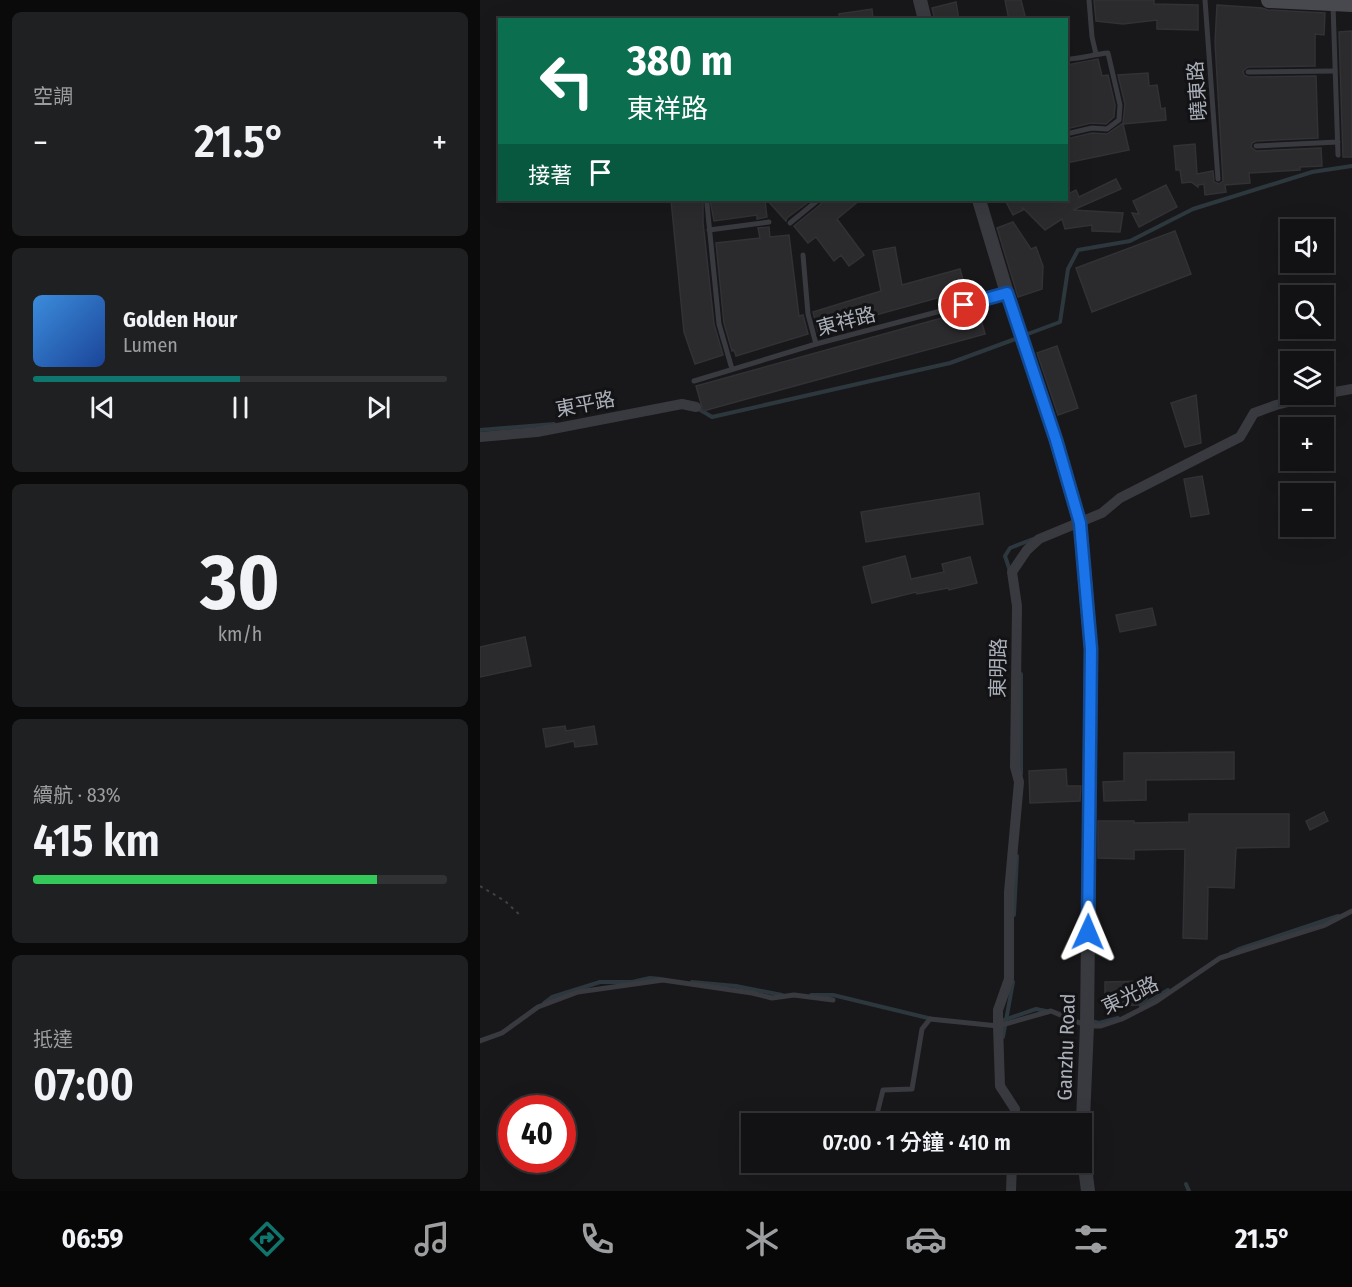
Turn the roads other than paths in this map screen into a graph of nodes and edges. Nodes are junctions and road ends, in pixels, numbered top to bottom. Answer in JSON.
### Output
{"nodes":[{"id":1,"x":920,"y":0,"type":"edge"},
{"id":2,"x":1089,"y":0,"type":"edge"},
{"id":3,"x":1205,"y":0,"type":"edge"},
{"id":4,"x":1269,"y":0,"type":"edge"},
{"id":5,"x":1298,"y":1,"type":"edge"},
{"id":6,"x":1333,"y":3,"type":"junction"},
{"id":7,"x":1352,"y":4,"type":"edge"},
{"id":8,"x":925,"y":18,"type":"edge"},
{"id":9,"x":1096,"y":54,"type":"junction"},
{"id":10,"x":1068,"y":59,"type":"edge"},
{"id":11,"x":1335,"y":71,"type":"junction"},
{"id":12,"x":1248,"y":72,"type":"dead end"},
{"id":13,"x":1068,"y":134,"type":"edge"},
{"id":14,"x":1338,"y":142,"type":"junction"},
{"id":15,"x":1256,"y":146,"type":"dead end"},
{"id":16,"x":1338,"y":155,"type":"dead end"},
{"id":17,"x":1218,"y":179,"type":"dead end"},
{"id":18,"x":817,"y":201,"type":"edge"},
{"id":19,"x":979,"y":201,"type":"edge"},
{"id":20,"x":707,"y":204,"type":"dead end"},
{"id":21,"x":769,"y":222,"type":"dead end"},
{"id":22,"x":790,"y":223,"type":"dead end"},
{"id":23,"x":709,"y":230,"type":"junction"},
{"id":24,"x":803,"y":255,"type":"dead end"},
{"id":25,"x":1007,"y":293,"type":"junction"},
{"id":26,"x":816,"y":344,"type":"junction"},
{"id":27,"x":732,"y":369,"type":"junction"},
{"id":28,"x":694,"y":381,"type":"dead end"},
{"id":29,"x":1352,"y":389,"type":"edge"},
{"id":30,"x":1334,"y":392,"type":"edge"},
{"id":31,"x":1280,"y":404,"type":"edge"},
{"id":32,"x":696,"y":407,"type":"dead end"},
{"id":33,"x":480,"y":437,"type":"edge"},
{"id":34,"x":1080,"y":523,"type":"junction"},
{"id":35,"x":1352,"y":911,"type":"edge"},
{"id":36,"x":833,"y":1000,"type":"dead end"},
{"id":37,"x":998,"y":1026,"type":"junction"},
{"id":38,"x":1087,"y":1026,"type":"junction"},
{"id":39,"x":480,"y":1041,"type":"edge"},
{"id":40,"x":877,"y":1113,"type":"edge"},
{"id":41,"x":1015,"y":1113,"type":"edge"},
{"id":42,"x":1012,"y":1173,"type":"edge"},
{"id":43,"x":1011,"y":1191,"type":"edge"},
{"id":44,"x":1088,"y":1191,"type":"edge"}],
"edges":[{"from":1,"to":8,"type":"street"},
{"from":2,"to":9,"type":"lane"},
{"from":3,"to":17,"type":"lane","name":"曉東路"},
{"from":4,"to":5,"type":"main road"},
{"from":5,"to":6,"type":"main road"},
{"from":6,"to":7,"type":"main road"},
{"from":6,"to":11,"type":"lane"},
{"from":9,"to":10,"type":"lane"},
{"from":9,"to":13,"type":"lane"},
{"from":11,"to":12,"type":"lane"},
{"from":11,"to":14,"type":"lane"},
{"from":14,"to":15,"type":"lane"},
{"from":14,"to":16,"type":"lane"},
{"from":18,"to":22,"type":"lane"},
{"from":19,"to":25,"type":"street","name":"Ganzhu Road"},
{"from":20,"to":23,"type":"lane"},
{"from":21,"to":23,"type":"lane"},
{"from":23,"to":27,"type":"lane"},
{"from":24,"to":26,"type":"lane"},
{"from":25,"to":26,"type":"lane","name":"東祥路"},
{"from":25,"to":34,"type":"street","name":"Ganzhu Road"},
{"from":26,"to":27,"type":"lane","name":"東祥路"},
{"from":27,"to":28,"type":"lane","name":"東祥路"},
{"from":29,"to":30,"type":"street","name":"東明路"},
{"from":31,"to":34,"type":"street","name":"東明路"},
{"from":32,"to":33,"type":"street","name":"東平路"},
{"from":34,"to":37,"type":"street","name":"東明路"},
{"from":34,"to":38,"type":"street","name":"Ganzhu Road"},
{"from":35,"to":38,"type":"lane","name":"東光路"},
{"from":36,"to":39,"type":"lane"},
{"from":37,"to":38,"type":"lane","name":"東光路"},
{"from":37,"to":40,"type":"lane","name":"東光路"},
{"from":37,"to":41,"type":"street","name":"東明路"},
{"from":38,"to":44,"type":"street","name":"Ganzhu Road"},
{"from":42,"to":43,"type":"street"}]}
